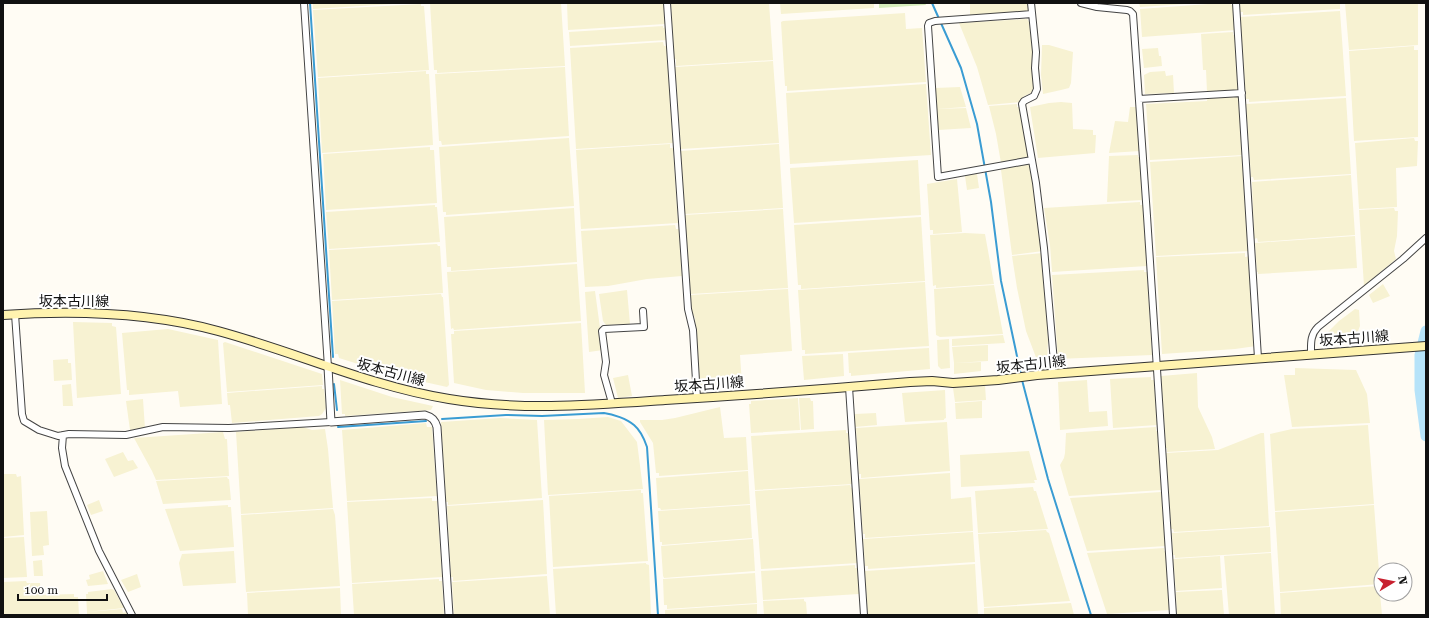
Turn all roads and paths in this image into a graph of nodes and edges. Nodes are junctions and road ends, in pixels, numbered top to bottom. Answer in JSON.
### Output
{"nodes":[{"id":1,"x":304,"y":3,"type":"edge"},
{"id":2,"x":667,"y":3,"type":"edge"},
{"id":3,"x":1031,"y":3,"type":"edge"},
{"id":4,"x":1081,"y":3,"type":"edge"},
{"id":5,"x":1236,"y":3,"type":"edge"},
{"id":6,"x":1032,"y":14,"type":"junction"},
{"id":7,"x":1242,"y":93,"type":"junction"},
{"id":8,"x":1139,"y":99,"type":"junction"},
{"id":9,"x":1032,"y":160,"type":"junction"},
{"id":10,"x":1426,"y":238,"type":"edge"},
{"id":11,"x":643,"y":311,"type":"dead end"},
{"id":12,"x":15,"y":314,"type":"junction"},
{"id":13,"x":3,"y":315,"type":"edge"},
{"id":14,"x":1426,"y":346,"type":"edge"},
{"id":15,"x":1311,"y":354,"type":"junction"},
{"id":16,"x":1258,"y":358,"type":"junction"},
{"id":17,"x":1156,"y":366,"type":"junction"},
{"id":18,"x":328,"y":367,"type":"junction"},
{"id":19,"x":1051,"y":374,"type":"junction"},
{"id":20,"x":849,"y":387,"type":"junction"},
{"id":21,"x":697,"y":398,"type":"junction"},
{"id":22,"x":612,"y":403,"type":"junction"},
{"id":23,"x":331,"y":422,"type":"junction"},
{"id":24,"x":63,"y":435,"type":"junction"},
{"id":25,"x":132,"y":615,"type":"edge"},
{"id":26,"x":449,"y":615,"type":"edge"},
{"id":27,"x":864,"y":615,"type":"edge"},
{"id":28,"x":1173,"y":615,"type":"edge"}],
"edges":[{"from":1,"to":18,"type":"street"},
{"from":2,"to":21,"type":"street"},
{"from":3,"to":6,"type":"street"},
{"from":4,"to":8,"type":"street"},
{"from":5,"to":7,"type":"street"},
{"from":6,"to":9,"type":"street"},
{"from":6,"to":9,"type":"street"},
{"from":7,"to":8,"type":"street"},
{"from":7,"to":16,"type":"street"},
{"from":8,"to":17,"type":"street"},
{"from":9,"to":19,"type":"street"},
{"from":10,"to":15,"type":"street"},
{"from":11,"to":22,"type":"street"},
{"from":12,"to":13,"type":"main road","name":"坂本古川線"},
{"from":12,"to":18,"type":"main road","name":"坂本古川線"},
{"from":12,"to":24,"type":"street"},
{"from":14,"to":15,"type":"main road","name":"坂本古川線"},
{"from":15,"to":16,"type":"main road","name":"坂本古川線"},
{"from":16,"to":17,"type":"main road","name":"坂本古川線"},
{"from":17,"to":19,"type":"main road","name":"坂本古川線"},
{"from":17,"to":28,"type":"street"},
{"from":18,"to":22,"type":"main road","name":"坂本古川線"},
{"from":18,"to":23,"type":"street"},
{"from":19,"to":20,"type":"main road","name":"坂本古川線"},
{"from":20,"to":21,"type":"main road","name":"坂本古川線"},
{"from":20,"to":27,"type":"street"},
{"from":21,"to":22,"type":"main road","name":"坂本古川線"},
{"from":23,"to":24,"type":"street"},
{"from":23,"to":26,"type":"street"},
{"from":24,"to":25,"type":"street"}]}
